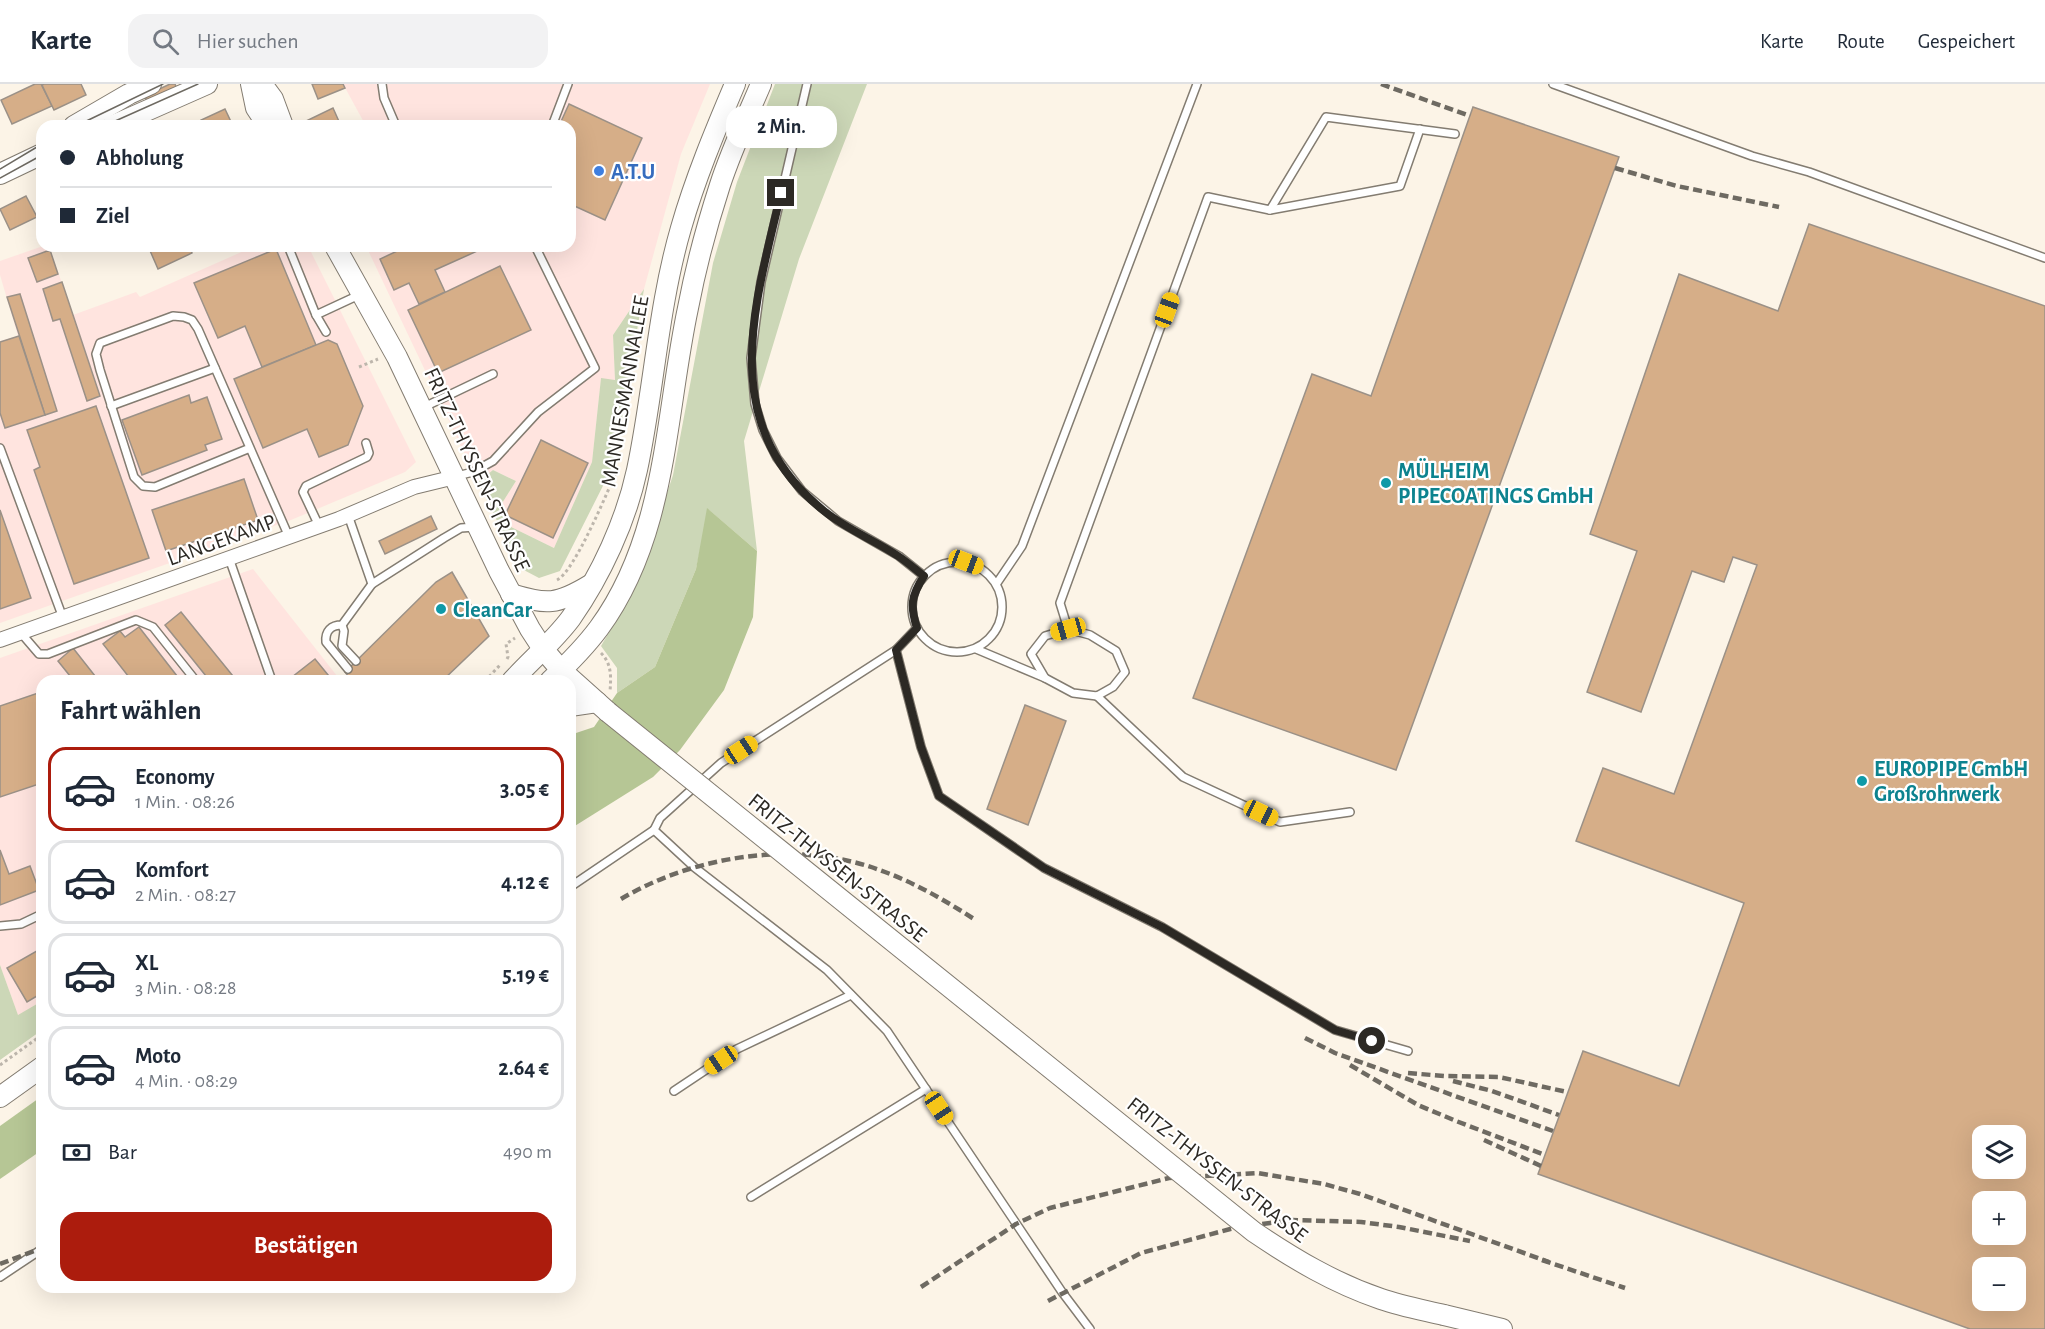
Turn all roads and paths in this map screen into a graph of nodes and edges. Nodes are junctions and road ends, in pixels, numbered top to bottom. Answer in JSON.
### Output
{"nodes":[{"id":1,"x":151,"y":84,"type":"edge"},
{"id":2,"x":207,"y":84,"type":"edge"},
{"id":3,"x":251,"y":84,"type":"edge"},
{"id":4,"x":262,"y":84,"type":"edge"},
{"id":5,"x":382,"y":84,"type":"edge"},
{"id":6,"x":568,"y":84,"type":"edge"},
{"id":7,"x":735,"y":84,"type":"edge"},
{"id":8,"x":761,"y":84,"type":"edge"},
{"id":9,"x":807,"y":84,"type":"edge"},
{"id":10,"x":1197,"y":84,"type":"edge"},
{"id":11,"x":1553,"y":84,"type":"edge"},
{"id":12,"x":84,"y":120,"type":"edge"},
{"id":13,"x":126,"y":120,"type":"edge"},
{"id":14,"x":264,"y":120,"type":"edge"},
{"id":15,"x":281,"y":120,"type":"edge"},
{"id":16,"x":393,"y":120,"type":"edge"},
{"id":17,"x":554,"y":120,"type":"edge"},
{"id":18,"x":1420,"y":129,"type":"junction"},
{"id":19,"x":1455,"y":134,"type":"dead end"},
{"id":20,"x":36,"y":152,"type":"edge"},
{"id":21,"x":36,"y":157,"type":"edge"},
{"id":22,"x":23,"y":162,"type":"junction"},
{"id":23,"x":0,"y":174,"type":"edge"},
{"id":24,"x":1270,"y":210,"type":"junction"},
{"id":25,"x":290,"y":252,"type":"edge"},
{"id":26,"x":338,"y":252,"type":"edge"},
{"id":27,"x":538,"y":252,"type":"edge"},
{"id":28,"x":2045,"y":258,"type":"edge"},
{"id":29,"x":362,"y":294,"type":"junction"},
{"id":30,"x":316,"y":315,"type":"junction"},
{"id":31,"x":326,"y":332,"type":"dead end"},
{"id":32,"x":378,"y":359,"type":"dead end"},
{"id":33,"x":360,"y":367,"type":"dead end"},
{"id":34,"x":215,"y":368,"type":"junction"},
{"id":35,"x":493,"y":374,"type":"dead end"},
{"id":36,"x":631,"y":387,"type":"dead end"},
{"id":37,"x":111,"y":406,"type":"junction"},
{"id":38,"x":422,"y":408,"type":"junction"},
{"id":39,"x":626,"y":421,"type":"dead end"},
{"id":40,"x":366,"y":443,"type":"dead end"},
{"id":41,"x":0,"y":448,"type":"edge"},
{"id":42,"x":250,"y":448,"type":"junction"},
{"id":43,"x":619,"y":466,"type":"dead end"},
{"id":44,"x":455,"y":477,"type":"junction"},
{"id":45,"x":348,"y":515,"type":"junction"},
{"id":46,"x":319,"y":526,"type":"junction"},
{"id":47,"x":478,"y":526,"type":"junction"},
{"id":48,"x":289,"y":537,"type":"junction"},
{"id":49,"x":229,"y":558,"type":"junction"},
{"id":50,"x":924,"y":576,"type":"junction"},
{"id":51,"x":997,"y":583,"type":"junction"},
{"id":52,"x":372,"y":584,"type":"junction"},
{"id":53,"x":591,"y":585,"type":"junction"},
{"id":54,"x":511,"y":594,"type":"junction"},
{"id":55,"x":548,"y":603,"type":"junction"},
{"id":56,"x":63,"y":618,"type":"junction"},
{"id":57,"x":342,"y":625,"type":"junction"},
{"id":58,"x":917,"y":628,"type":"junction"},
{"id":59,"x":530,"y":629,"type":"junction"},
{"id":60,"x":1068,"y":629,"type":"junction"},
{"id":61,"x":21,"y":633,"type":"junction"},
{"id":62,"x":0,"y":640,"type":"edge"},
{"id":63,"x":543,"y":649,"type":"junction"},
{"id":64,"x":976,"y":649,"type":"junction"},
{"id":65,"x":896,"y":650,"type":"junction"},
{"id":66,"x":356,"y":661,"type":"dead end"},
{"id":67,"x":348,"y":669,"type":"dead end"},
{"id":68,"x":191,"y":675,"type":"edge"},
{"id":69,"x":270,"y":675,"type":"edge"},
{"id":70,"x":491,"y":675,"type":"edge"},
{"id":71,"x":518,"y":675,"type":"edge"},
{"id":72,"x":556,"y":675,"type":"edge"},
{"id":73,"x":557,"y":675,"type":"edge"},
{"id":74,"x":1045,"y":678,"type":"junction"},
{"id":75,"x":576,"y":689,"type":"edge"},
{"id":76,"x":1097,"y":696,"type":"junction"},
{"id":77,"x":576,"y":706,"type":"edge"},
{"id":78,"x":602,"y":707,"type":"junction"},
{"id":79,"x":1350,"y":812,"type":"dead end"},
{"id":80,"x":654,"y":830,"type":"junction"},
{"id":81,"x":576,"y":883,"type":"edge"},
{"id":82,"x":36,"y":917,"type":"edge"},
{"id":83,"x":0,"y":926,"type":"edge"},
{"id":84,"x":851,"y":995,"type":"junction"},
{"id":85,"x":36,"y":1039,"type":"edge"},
{"id":86,"x":1408,"y":1052,"type":"dead end"},
{"id":87,"x":0,"y":1065,"type":"edge"},
{"id":88,"x":36,"y":1071,"type":"edge"},
{"id":89,"x":926,"y":1089,"type":"junction"},
{"id":90,"x":674,"y":1091,"type":"dead end"},
{"id":91,"x":0,"y":1097,"type":"edge"},
{"id":92,"x":751,"y":1197,"type":"dead end"},
{"id":93,"x":36,"y":1253,"type":"edge"},
{"id":94,"x":0,"y":1278,"type":"edge"},
{"id":95,"x":1090,"y":1329,"type":"edge"},
{"id":96,"x":1502,"y":1329,"type":"edge"}],
"edges":[{"from":1,"to":12,"type":"street"},
{"from":2,"to":13,"type":"street"},
{"from":3,"to":14,"type":"street"},
{"from":4,"to":15,"type":"street"},
{"from":5,"to":16,"type":"lane"},
{"from":6,"to":17,"type":"lane"},
{"from":7,"to":53,"type":"street","name":"MANNESMANNALLEE"},
{"from":8,"to":73,"type":"street"},
{"from":9,"to":50,"type":"lane"},
{"from":10,"to":51,"type":"lane"},
{"from":11,"to":28,"type":"lane"},
{"from":18,"to":19,"type":"lane"},
{"from":18,"to":24,"type":"lane"},
{"from":18,"to":24,"type":"lane"},
{"from":20,"to":22,"type":"street"},
{"from":21,"to":22,"type":"street"},
{"from":22,"to":23,"type":"street"},
{"from":24,"to":60,"type":"lane"},
{"from":25,"to":30,"type":"lane"},
{"from":26,"to":29,"type":"street","name":"FRITZ-THYSSEN-STRASSE"},
{"from":27,"to":44,"type":"lane"},
{"from":29,"to":30,"type":"lane"},
{"from":29,"to":38,"type":"street","name":"FRITZ-THYSSEN-STRASSE"},
{"from":30,"to":31,"type":"lane"},
{"from":32,"to":33,"type":"path"},
{"from":34,"to":37,"type":"lane"},
{"from":34,"to":37,"type":"lane"},
{"from":34,"to":42,"type":"lane"},
{"from":35,"to":38,"type":"lane"},
{"from":36,"to":39,"type":"path"},
{"from":37,"to":42,"type":"lane"},
{"from":38,"to":44,"type":"street","name":"FRITZ-THYSSEN-STRASSE"},
{"from":40,"to":46,"type":"lane"},
{"from":41,"to":56,"type":"lane"},
{"from":42,"to":48,"type":"lane"},
{"from":43,"to":55,"type":"path"},
{"from":44,"to":45,"type":"street","name":"LANGEKAMP"},
{"from":44,"to":47,"type":"street","name":"FRITZ-THYSSEN-STRASSE"},
{"from":45,"to":46,"type":"street","name":"LANGEKAMP"},
{"from":45,"to":52,"type":"lane"},
{"from":46,"to":48,"type":"street","name":"LANGEKAMP"},
{"from":47,"to":52,"type":"lane"},
{"from":47,"to":54,"type":"street","name":"FRITZ-THYSSEN-STRASSE"},
{"from":48,"to":49,"type":"street","name":"LANGEKAMP"},
{"from":49,"to":56,"type":"street","name":"LANGEKAMP"},
{"from":49,"to":69,"type":"lane"},
{"from":50,"to":51,"type":"lane"},
{"from":50,"to":58,"type":"lane"},
{"from":51,"to":64,"type":"lane"},
{"from":52,"to":57,"type":"lane"},
{"from":53,"to":55,"type":"street"},
{"from":53,"to":63,"type":"street","name":"MANNESMANNALLEE"},
{"from":54,"to":55,"type":"street"},
{"from":54,"to":59,"type":"street","name":"FRITZ-THYSSEN-STRASSE"},
{"from":56,"to":61,"type":"street","name":"LANGEKAMP"},
{"from":57,"to":66,"type":"lane"},
{"from":57,"to":67,"type":"lane"},
{"from":58,"to":64,"type":"lane"},
{"from":58,"to":65,"type":"lane"},
{"from":59,"to":63,"type":"street","name":"FRITZ-THYSSEN-STRASSE"},
{"from":59,"to":70,"type":"path"},
{"from":60,"to":74,"type":"lane"},
{"from":60,"to":76,"type":"lane"},
{"from":61,"to":62,"type":"street","name":"LANGEKAMP"},
{"from":61,"to":68,"type":"lane"},
{"from":63,"to":71,"type":"street","name":"MANNESMANNALLEE"},
{"from":63,"to":72,"type":"street","name":"FRITZ-THYSSEN-STRASSE"},
{"from":64,"to":74,"type":"lane"},
{"from":65,"to":80,"type":"lane"},
{"from":65,"to":86,"type":"lane"},
{"from":74,"to":76,"type":"lane"},
{"from":75,"to":78,"type":"street","name":"FRITZ-THYSSEN-STRASSE"},
{"from":76,"to":79,"type":"lane"},
{"from":77,"to":78,"type":"street"},
{"from":78,"to":96,"type":"street","name":"FRITZ-THYSSEN-STRASSE","bridge":true},
{"from":80,"to":81,"type":"lane"},
{"from":80,"to":84,"type":"lane"},
{"from":82,"to":83,"type":"lane"},
{"from":84,"to":89,"type":"lane"},
{"from":84,"to":90,"type":"lane"},
{"from":85,"to":87,"type":"path"},
{"from":88,"to":91,"type":"street"},
{"from":89,"to":92,"type":"lane"},
{"from":89,"to":95,"type":"lane"},
{"from":93,"to":94,"type":"lane"}]}
